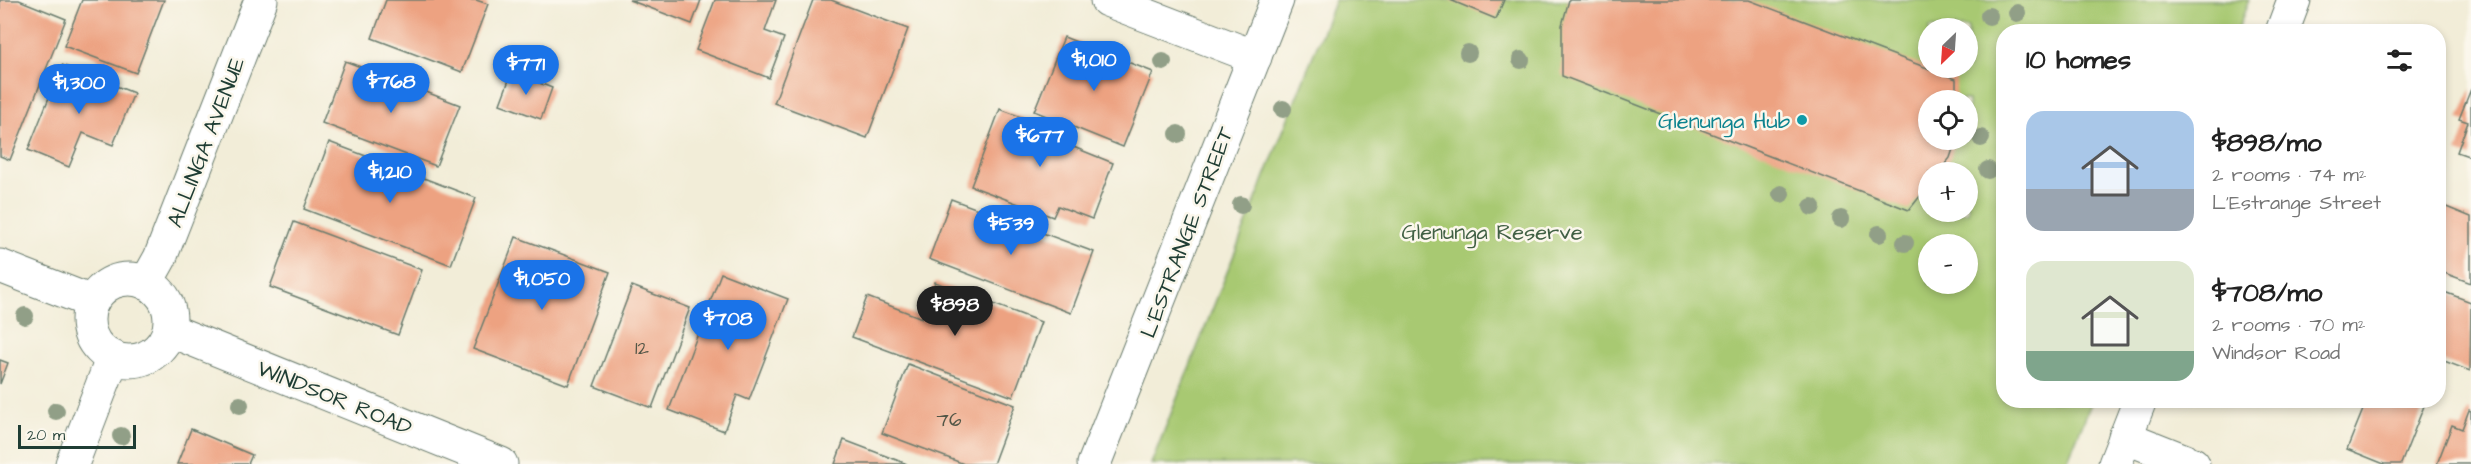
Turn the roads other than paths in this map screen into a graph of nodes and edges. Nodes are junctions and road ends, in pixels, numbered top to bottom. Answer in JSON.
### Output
{"nodes":[{"id":1,"x":261,"y":0,"type":"edge"},
{"id":2,"x":1107,"y":0,"type":"edge"},
{"id":3,"x":1277,"y":0,"type":"edge"},
{"id":4,"x":2294,"y":0,"type":"edge"},
{"id":5,"x":2285,"y":24,"type":"edge"},
{"id":6,"x":1255,"y":57,"type":"junction"},
{"id":7,"x":0,"y":266,"type":"edge"},
{"id":8,"x":147,"y":283,"type":"junction"},
{"id":9,"x":92,"y":302,"type":"junction"},
{"id":10,"x":169,"y":330,"type":"junction"},
{"id":11,"x":113,"y":357,"type":"junction"},
{"id":12,"x":2137,"y":408,"type":"edge"},
{"id":13,"x":2120,"y":451,"type":"edge"},
{"id":14,"x":72,"y":464,"type":"edge"},
{"id":15,"x":501,"y":464,"type":"edge"},
{"id":16,"x":1094,"y":464,"type":"edge"},
{"id":17,"x":2193,"y":464,"type":"edge"}],
"edges":[{"from":1,"to":8,"type":"street","name":"ALLINGA AVENUE"},
{"from":2,"to":6,"type":"street"},
{"from":3,"to":6,"type":"street","name":"L'ESTRANGE STREET"},
{"from":4,"to":5,"type":"street"},
{"from":6,"to":16,"type":"street","name":"L'ESTRANGE STREET"},
{"from":7,"to":9,"type":"street"},
{"from":8,"to":9,"type":"street"},
{"from":8,"to":10,"type":"street"},
{"from":9,"to":11,"type":"street"},
{"from":10,"to":11,"type":"street"},
{"from":10,"to":15,"type":"street","name":"WINDSOR ROAD"},
{"from":11,"to":14,"type":"street"},
{"from":12,"to":13,"type":"street"},
{"from":13,"to":17,"type":"street"}]}
